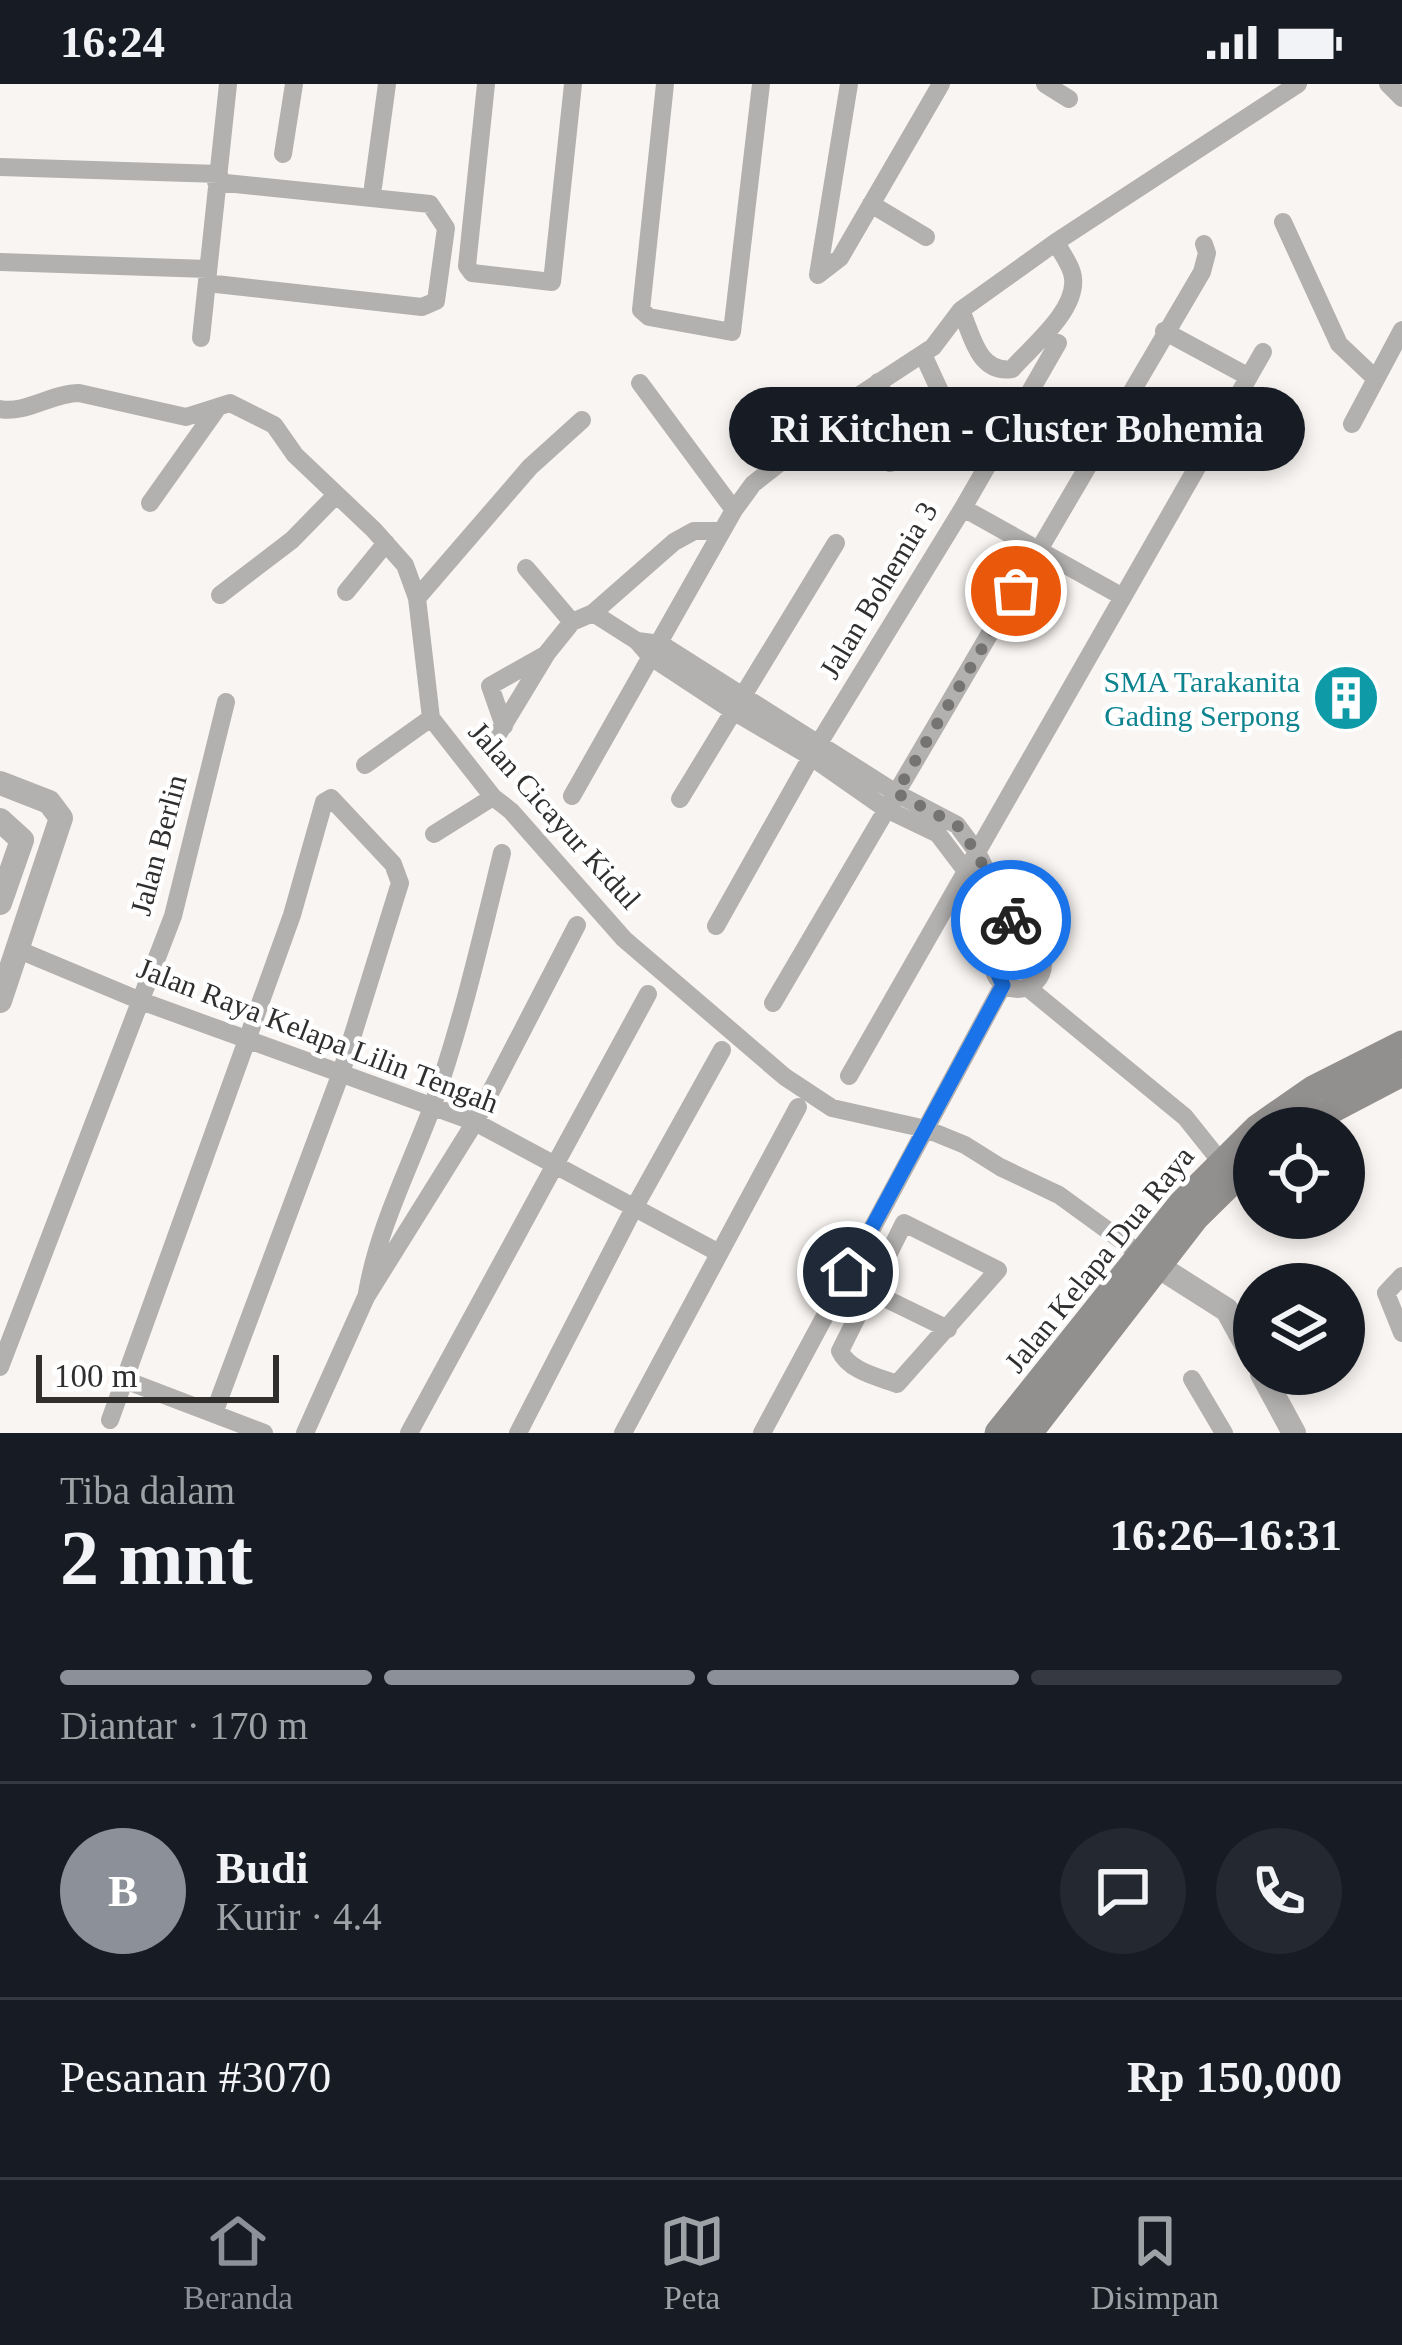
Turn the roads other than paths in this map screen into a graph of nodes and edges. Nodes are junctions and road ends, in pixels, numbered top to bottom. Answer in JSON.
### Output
{"nodes":[{"id":1,"x":228,"y":84,"type":"edge"},
{"id":2,"x":294,"y":84,"type":"edge"},
{"id":3,"x":387,"y":84,"type":"edge"},
{"id":4,"x":486,"y":84,"type":"edge"},
{"id":5,"x":573,"y":84,"type":"edge"},
{"id":6,"x":664,"y":84,"type":"edge"},
{"id":7,"x":761,"y":84,"type":"edge"},
{"id":8,"x":849,"y":84,"type":"edge"},
{"id":9,"x":941,"y":84,"type":"edge"},
{"id":10,"x":1045,"y":84,"type":"edge"},
{"id":11,"x":1298,"y":84,"type":"edge"},
{"id":12,"x":1388,"y":84,"type":"edge"},
{"id":13,"x":1402,"y":98,"type":"edge"},
{"id":14,"x":1069,"y":99,"type":"dead end"},
{"id":15,"x":284,"y":154,"type":"dead end"},
{"id":16,"x":0,"y":167,"type":"edge"},
{"id":17,"x":218,"y":178,"type":"junction"},
{"id":18,"x":373,"y":188,"type":"dead end"},
{"id":19,"x":872,"y":204,"type":"junction"},
{"id":20,"x":1283,"y":222,"type":"dead end"},
{"id":21,"x":926,"y":237,"type":"dead end"},
{"id":22,"x":1056,"y":242,"type":"junction"},
{"id":23,"x":1204,"y":244,"type":"dead end"},
{"id":24,"x":0,"y":262,"type":"edge"},
{"id":25,"x":208,"y":276,"type":"junction"},
{"id":26,"x":961,"y":310,"type":"junction"},
{"id":27,"x":1402,"y":330,"type":"edge"},
{"id":28,"x":1164,"y":331,"type":"junction"},
{"id":29,"x":201,"y":338,"type":"dead end"},
{"id":30,"x":1058,"y":343,"type":"dead end"},
{"id":31,"x":1263,"y":352,"type":"dead end"},
{"id":32,"x":926,"y":361,"type":"dead end"},
{"id":33,"x":1249,"y":377,"type":"junction"},
{"id":34,"x":1376,"y":379,"type":"junction"},
{"id":35,"x":878,"y":382,"type":"junction"},
{"id":36,"x":640,"y":383,"type":"dead end"},
{"id":37,"x":852,"y":400,"type":"dead end"},
{"id":38,"x":219,"y":406,"type":"junction"},
{"id":39,"x":0,"y":409,"type":"edge"},
{"id":40,"x":1017,"y":415,"type":"junction"},
{"id":41,"x":582,"y":420,"type":"dead end"},
{"id":42,"x":1352,"y":424,"type":"dead end"},
{"id":43,"x":956,"y":427,"type":"junction"},
{"id":44,"x":809,"y":440,"type":"dead end"},
{"id":45,"x":993,"y":457,"type":"junction"},
{"id":46,"x":890,"y":463,"type":"dead end"},
{"id":47,"x":336,"y":495,"type":"junction"},
{"id":48,"x":150,"y":503,"type":"dead end"},
{"id":49,"x":963,"y":508,"type":"junction"},
{"id":50,"x":734,"y":510,"type":"junction"},
{"id":51,"x":722,"y":531,"type":"junction"},
{"id":52,"x":386,"y":543,"type":"junction"},
{"id":53,"x":836,"y":543,"type":"dead end"},
{"id":54,"x":1040,"y":551,"type":"junction"},
{"id":55,"x":526,"y":568,"type":"dead end"},
{"id":56,"x":346,"y":592,"type":"dead end"},
{"id":57,"x":220,"y":595,"type":"dead end"},
{"id":58,"x":1123,"y":597,"type":"junction"},
{"id":59,"x":417,"y":598,"type":"junction"},
{"id":60,"x":593,"y":613,"type":"junction"},
{"id":61,"x":572,"y":622,"type":"junction"},
{"id":62,"x":656,"y":651,"type":"junction"},
{"id":63,"x":547,"y":653,"type":"junction"},
{"id":64,"x":226,"y":702,"type":"dead end"},
{"id":65,"x":739,"y":702,"type":"junction"},
{"id":66,"x":431,"y":718,"type":"junction"},
{"id":67,"x":504,"y":726,"type":"junction"},
{"id":68,"x":489,"y":749,"type":"dead end"},
{"id":69,"x":816,"y":751,"type":"junction"},
{"id":70,"x":365,"y":765,"type":"dead end"},
{"id":71,"x":4,"y":784,"type":"edge"},
{"id":72,"x":572,"y":796,"type":"dead end"},
{"id":73,"x":493,"y":797,"type":"junction"},
{"id":74,"x":680,"y":799,"type":"dead end"},
{"id":75,"x":891,"y":801,"type":"junction"},
{"id":76,"x":58,"y":811,"type":"junction"},
{"id":77,"x":7,"y":824,"type":"edge"},
{"id":78,"x":434,"y":834,"type":"dead end"},
{"id":79,"x":976,"y":852,"type":"junction"},
{"id":80,"x":502,"y":853,"type":"dead end"},
{"id":81,"x":966,"y":871,"type":"junction"},
{"id":82,"x":0,"y":903,"type":"edge"},
{"id":83,"x":577,"y":925,"type":"dead end"},
{"id":84,"x":716,"y":926,"type":"dead end"},
{"id":85,"x":1012,"y":941,"type":"junction"},
{"id":86,"x":19,"y":950,"type":"junction"},
{"id":87,"x":1003,"y":985,"type":"junction"},
{"id":88,"x":1027,"y":987,"type":"junction"},
{"id":89,"x":648,"y":994,"type":"dead end"},
{"id":90,"x":0,"y":1001,"type":"edge"},
{"id":91,"x":141,"y":1001,"type":"junction"},
{"id":92,"x":773,"y":1003,"type":"dead end"},
{"id":93,"x":250,"y":1039,"type":"junction"},
{"id":94,"x":722,"y":1050,"type":"dead end"},
{"id":95,"x":1400,"y":1063,"type":"edge"},
{"id":96,"x":341,"y":1073,"type":"junction"},
{"id":97,"x":849,"y":1076,"type":"dead end"},
{"id":98,"x":432,"y":1107,"type":"junction"},
{"id":99,"x":798,"y":1107,"type":"dead end"},
{"id":100,"x":1288,"y":1107,"type":"edge"},
{"id":101,"x":1331,"y":1107,"type":"edge"},
{"id":102,"x":475,"y":1122,"type":"junction"},
{"id":103,"x":926,"y":1130,"type":"junction"},
{"id":104,"x":1233,"y":1151,"type":"edge"},
{"id":105,"x":1221,"y":1162,"type":"junction"},
{"id":106,"x":552,"y":1166,"type":"junction"},
{"id":107,"x":1233,"y":1181,"type":"edge"},
{"id":108,"x":634,"y":1208,"type":"junction"},
{"id":109,"x":719,"y":1252,"type":"junction"},
{"id":110,"x":1150,"y":1261,"type":"junction"},
{"id":111,"x":1402,"y":1276,"type":"edge"},
{"id":112,"x":868,"y":1290,"type":"junction"},
{"id":113,"x":366,"y":1297,"type":"junction"},
{"id":114,"x":829,"y":1307,"type":"junction"},
{"id":115,"x":853,"y":1319,"type":"junction"},
{"id":116,"x":1233,"y":1321,"type":"edge"},
{"id":117,"x":948,"y":1329,"type":"junction"},
{"id":118,"x":1402,"y":1333,"type":"edge"},
{"id":119,"x":0,"y":1367,"type":"edge"},
{"id":120,"x":1192,"y":1379,"type":"dead end"},
{"id":121,"x":125,"y":1380,"type":"junction"},
{"id":122,"x":1273,"y":1395,"type":"edge"},
{"id":123,"x":214,"y":1413,"type":"junction"},
{"id":124,"x":110,"y":1420,"type":"dead end"},
{"id":125,"x":1218,"y":1430,"type":"edge"},
{"id":126,"x":264,"y":1433,"type":"edge"},
{"id":127,"x":305,"y":1433,"type":"edge"},
{"id":128,"x":409,"y":1433,"type":"edge"},
{"id":129,"x":518,"y":1433,"type":"edge"},
{"id":130,"x":623,"y":1433,"type":"edge"},
{"id":131,"x":762,"y":1433,"type":"edge"},
{"id":132,"x":998,"y":1433,"type":"edge"},
{"id":133,"x":1029,"y":1433,"type":"edge"},
{"id":134,"x":1294,"y":1433,"type":"edge"}],
"edges":[{"from":1,"to":17,"type":"street"},
{"from":2,"to":15,"type":"street"},
{"from":3,"to":18,"type":"street"},
{"from":4,"to":5,"type":"street"},
{"from":6,"to":7,"type":"street"},
{"from":8,"to":19,"type":"street"},
{"from":9,"to":19,"type":"street"},
{"from":10,"to":14,"type":"street"},
{"from":11,"to":22,"type":"street"},
{"from":12,"to":13,"type":"street"},
{"from":16,"to":17,"type":"street"},
{"from":17,"to":25,"type":"street"},
{"from":17,"to":25,"type":"street"},
{"from":19,"to":21,"type":"street"},
{"from":20,"to":34,"type":"street"},
{"from":22,"to":26,"type":"street"},
{"from":22,"to":26,"type":"street"},
{"from":23,"to":28,"type":"street"},
{"from":24,"to":25,"type":"street"},
{"from":25,"to":29,"type":"street"},
{"from":26,"to":35,"type":"street"},
{"from":27,"to":34,"type":"street"},
{"from":28,"to":33,"type":"street"},
{"from":28,"to":54,"type":"street"},
{"from":30,"to":40,"type":"street","name":"Jalan Bohemia 3"},
{"from":31,"to":33,"type":"street"},
{"from":32,"to":43,"type":"street"},
{"from":33,"to":58,"type":"street"},
{"from":34,"to":42,"type":"street"},
{"from":35,"to":37,"type":"street"},
{"from":35,"to":46,"type":"street"},
{"from":36,"to":50,"type":"street"},
{"from":38,"to":39,"type":"street","name":"Jalan Cicayur Kidul"},
{"from":38,"to":47,"type":"street","name":"Jalan Cicayur Kidul"},
{"from":38,"to":48,"type":"street"},
{"from":40,"to":43,"type":"street"},
{"from":40,"to":45,"type":"street","name":"Jalan Bohemia 3"},
{"from":41,"to":59,"type":"street"},
{"from":43,"to":45,"type":"street"},
{"from":44,"to":50,"type":"street"},
{"from":45,"to":49,"type":"street","name":"Jalan Bohemia 3"},
{"from":47,"to":52,"type":"street","name":"Jalan Cicayur Kidul"},
{"from":47,"to":57,"type":"street"},
{"from":49,"to":54,"type":"street"},
{"from":49,"to":69,"type":"street","name":"Jalan Bohemia 3"},
{"from":50,"to":51,"type":"street"},
{"from":51,"to":60,"type":"street"},
{"from":51,"to":62,"type":"street"},
{"from":52,"to":56,"type":"street"},
{"from":52,"to":59,"type":"street","name":"Jalan Cicayur Kidul"},
{"from":53,"to":65,"type":"street"},
{"from":54,"to":58,"type":"street"},
{"from":54,"to":75,"type":"street"},
{"from":55,"to":61,"type":"street"},
{"from":58,"to":79,"type":"street"},
{"from":59,"to":66,"type":"street","name":"Jalan Cicayur Kidul"},
{"from":60,"to":61,"type":"street"},
{"from":60,"to":62,"type":"street"},
{"from":61,"to":63,"type":"street"},
{"from":62,"to":65,"type":"street"},
{"from":62,"to":72,"type":"street"},
{"from":63,"to":67,"type":"street"},
{"from":63,"to":67,"type":"street"},
{"from":64,"to":91,"type":"street","name":"Jalan Berlin"},
{"from":65,"to":69,"type":"street"},
{"from":65,"to":74,"type":"street"},
{"from":66,"to":70,"type":"street"},
{"from":66,"to":73,"type":"street","name":"Jalan Cicayur Kidul"},
{"from":67,"to":68,"type":"street"},
{"from":69,"to":75,"type":"street"},
{"from":69,"to":84,"type":"street","name":"Jalan Bohemia 3"},
{"from":71,"to":76,"type":"street"},
{"from":71,"to":77,"type":"street"},
{"from":73,"to":78,"type":"street"},
{"from":73,"to":103,"type":"street","name":"Jalan Cicayur Kidul"},
{"from":75,"to":79,"type":"street"},
{"from":75,"to":81,"type":"street"},
{"from":75,"to":92,"type":"street"},
{"from":76,"to":77,"type":"street"},
{"from":76,"to":86,"type":"street"},
{"from":77,"to":82,"type":"street"},
{"from":79,"to":81,"type":"street"},
{"from":79,"to":85,"type":"street"},
{"from":80,"to":98,"type":"street"},
{"from":81,"to":85,"type":"street"},
{"from":81,"to":97,"type":"street"},
{"from":83,"to":102,"type":"street"},
{"from":85,"to":87,"type":"street"},
{"from":85,"to":88,"type":"street"},
{"from":86,"to":90,"type":"street"},
{"from":86,"to":91,"type":"street","name":"Jalan Raya Kelapa Lilin Tengah"},
{"from":87,"to":88,"type":"street"},
{"from":87,"to":103,"type":"street"},
{"from":88,"to":105,"type":"street"},
{"from":89,"to":106,"type":"street"},
{"from":91,"to":93,"type":"street","name":"Jalan Raya Kelapa Lilin Tengah"},
{"from":91,"to":119,"type":"street","name":"Jalan Berlin"},
{"from":93,"to":96,"type":"street","name":"Jalan Raya Kelapa Lilin Tengah"},
{"from":93,"to":96,"type":"street"},
{"from":93,"to":121,"type":"street"},
{"from":94,"to":108,"type":"street"},
{"from":95,"to":100,"type":"main road","name":"Jalan Kelapa Dua Raya"},
{"from":95,"to":101,"type":"main road","name":"Jalan Kelapa Dua Raya"},
{"from":96,"to":98,"type":"street","name":"Jalan Raya Kelapa Lilin Tengah"},
{"from":96,"to":123,"type":"street"},
{"from":98,"to":102,"type":"street","name":"Jalan Raya Kelapa Lilin Tengah"},
{"from":98,"to":113,"type":"street"},
{"from":99,"to":109,"type":"street"},
{"from":102,"to":106,"type":"street","name":"Jalan Raya Kelapa Lilin Tengah"},
{"from":102,"to":113,"type":"street"},
{"from":103,"to":110,"type":"street","name":"Jalan Cicayur Kidul"},
{"from":103,"to":114,"type":"street"},
{"from":104,"to":105,"type":"main road","name":"Jalan Kelapa Dua Raya"},
{"from":105,"to":110,"type":"main road","name":"Jalan Kelapa Dua Raya"},
{"from":106,"to":108,"type":"street","name":"Jalan Raya Kelapa Lilin Tengah"},
{"from":106,"to":128,"type":"street"},
{"from":107,"to":110,"type":"main road","name":"Jalan Kelapa Dua Raya"},
{"from":108,"to":109,"type":"street","name":"Jalan Raya Kelapa Lilin Tengah"},
{"from":108,"to":129,"type":"street"},
{"from":109,"to":130,"type":"street"},
{"from":110,"to":116,"type":"street"},
{"from":110,"to":132,"type":"main road","name":"Jalan Kelapa Dua Raya"},
{"from":110,"to":133,"type":"main road","name":"Jalan Kelapa Dua Raya"},
{"from":111,"to":118,"type":"street"},
{"from":112,"to":115,"type":"street"},
{"from":112,"to":117,"type":"street"},
{"from":112,"to":117,"type":"street"},
{"from":113,"to":127,"type":"street"},
{"from":114,"to":115,"type":"street"},
{"from":114,"to":131,"type":"street"},
{"from":115,"to":117,"type":"street"},
{"from":120,"to":125,"type":"street"},
{"from":121,"to":123,"type":"street"},
{"from":121,"to":124,"type":"street"},
{"from":122,"to":134,"type":"street"},
{"from":123,"to":126,"type":"street"}]}
